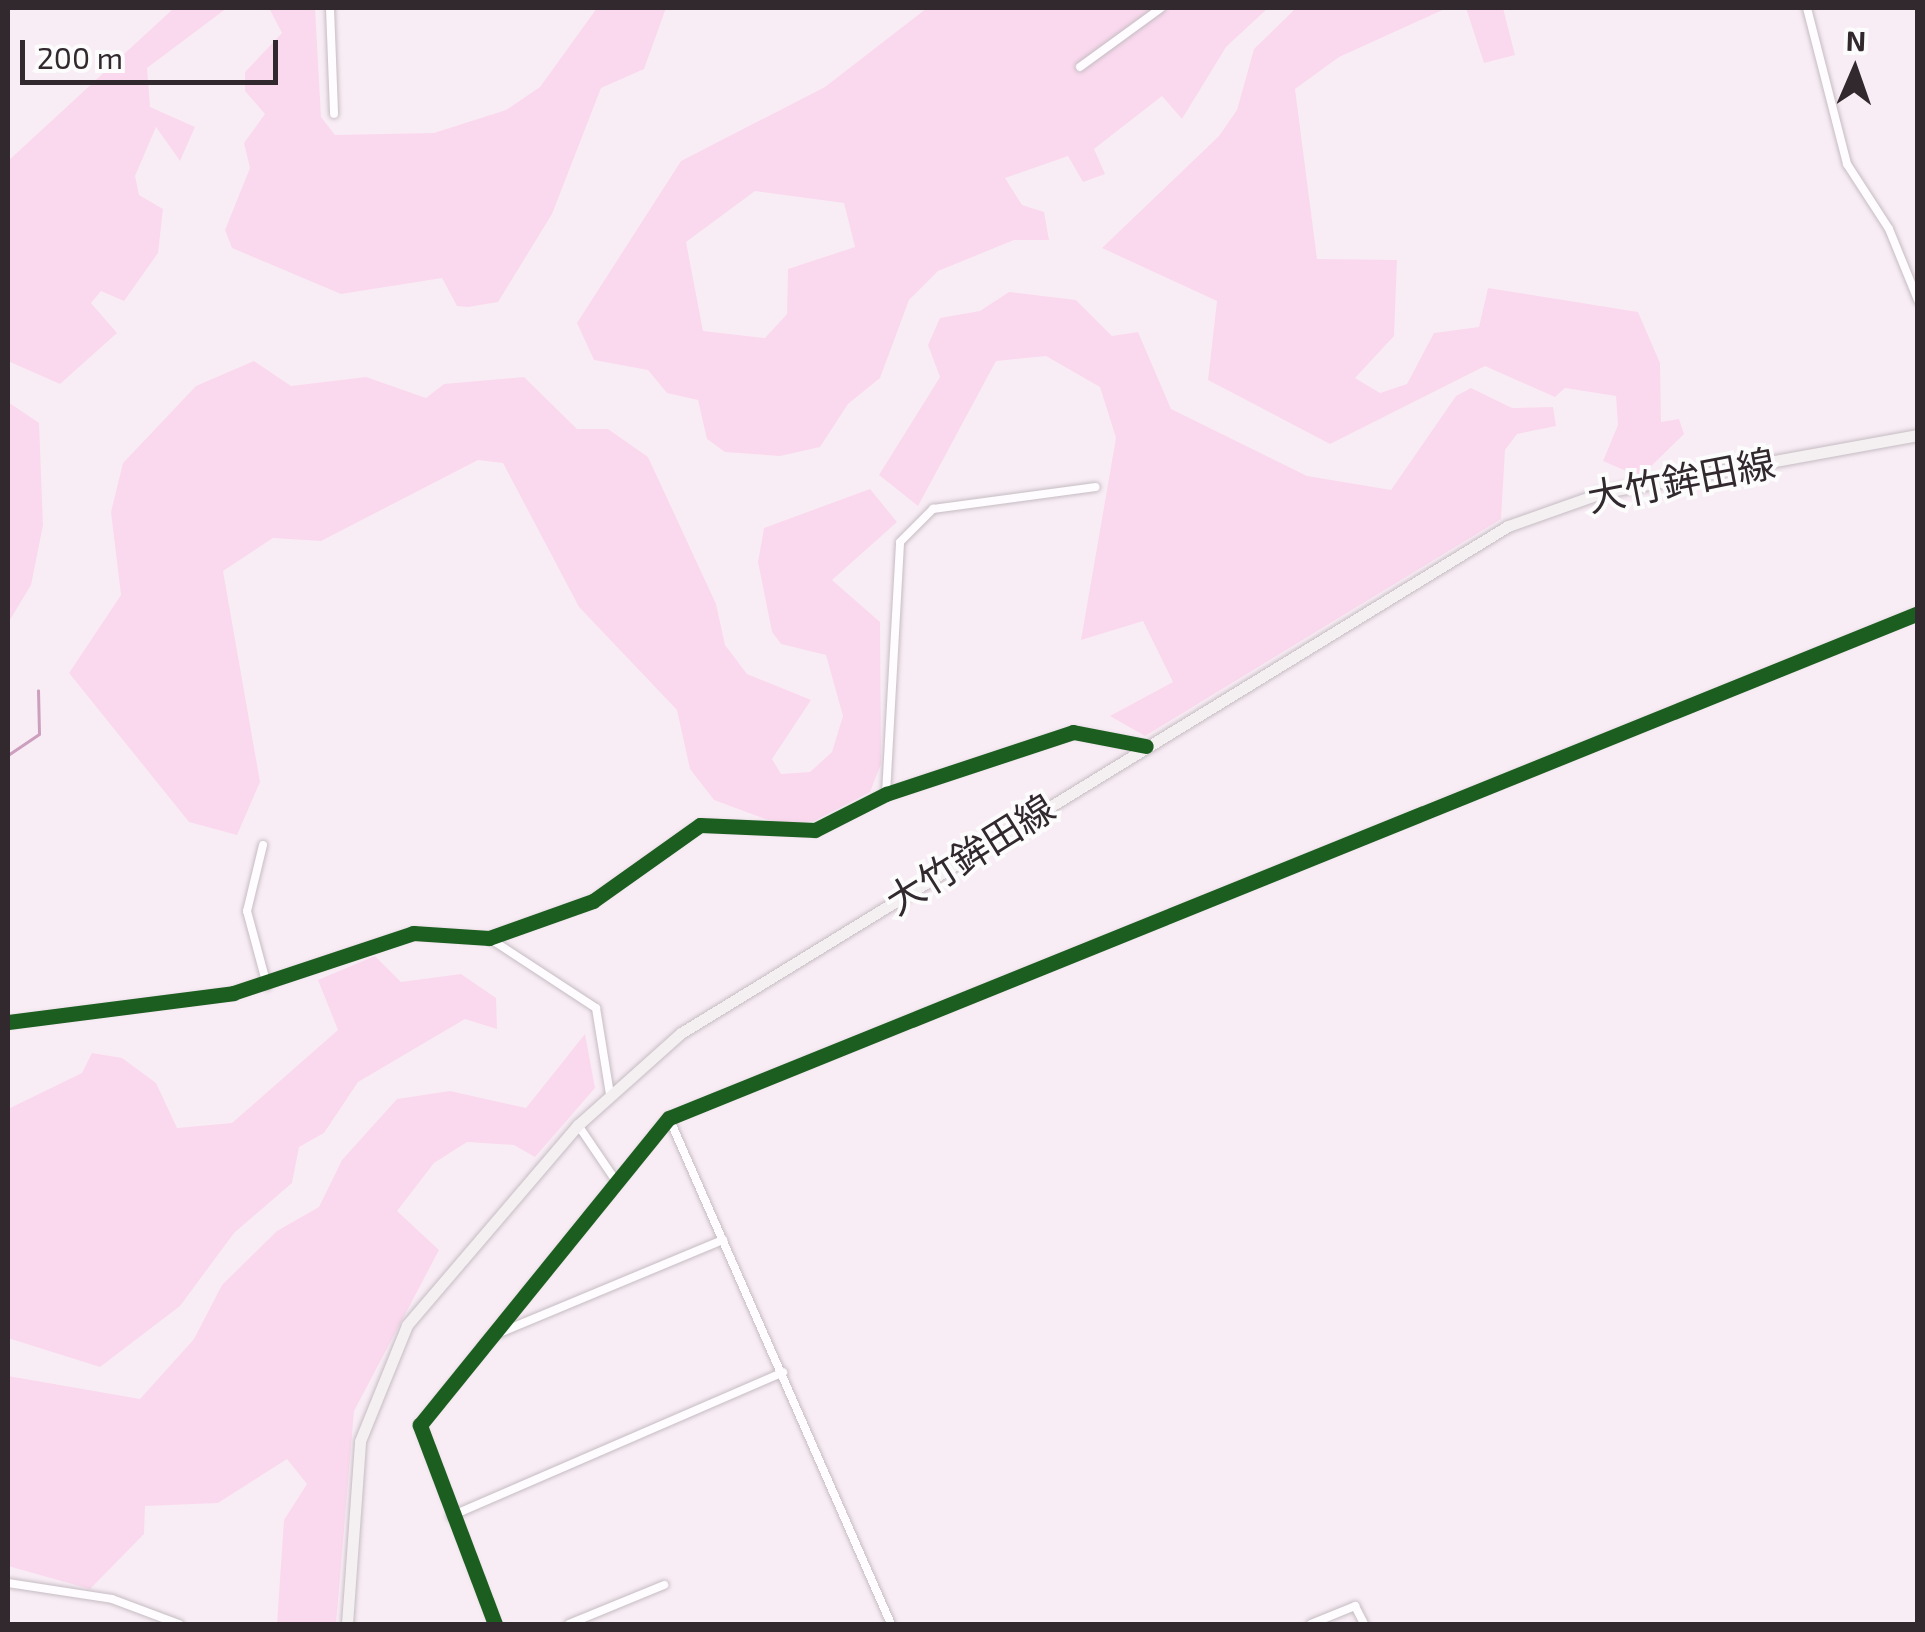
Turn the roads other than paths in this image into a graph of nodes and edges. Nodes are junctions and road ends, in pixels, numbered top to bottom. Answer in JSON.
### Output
{"nodes":[{"id":1,"x":330,"y":8,"type":"edge"},
{"id":2,"x":1161,"y":8,"type":"edge"},
{"id":3,"x":1807,"y":8,"type":"edge"},
{"id":4,"x":1080,"y":67,"type":"dead end"},
{"id":5,"x":334,"y":114,"type":"dead end"},
{"id":6,"x":1918,"y":300,"type":"edge"},
{"id":7,"x":1918,"y":436,"type":"edge"},
{"id":8,"x":1096,"y":487,"type":"dead end"},
{"id":9,"x":1918,"y":613,"type":"edge"},
{"id":10,"x":1146,"y":746,"type":"junction"},
{"id":11,"x":1484,"y":780,"type":"dead end"},
{"id":12,"x":1499,"y":782,"type":"junction"},
{"id":13,"x":886,"y":794,"type":"junction"},
{"id":14,"x":262,"y":844,"type":"dead end"},
{"id":15,"x":490,"y":938,"type":"junction"},
{"id":16,"x":267,"y":985,"type":"junction"},
{"id":17,"x":8,"y":1022,"type":"edge"},
{"id":18,"x":610,"y":1094,"type":"junction"},
{"id":19,"x":669,"y":1118,"type":"junction"},
{"id":20,"x":578,"y":1125,"type":"junction"},
{"id":21,"x":614,"y":1178,"type":"junction"},
{"id":22,"x":723,"y":1240,"type":"junction"},
{"id":23,"x":492,"y":1336,"type":"junction"},
{"id":24,"x":782,"y":1372,"type":"junction"},
{"id":25,"x":451,"y":1516,"type":"junction"},
{"id":26,"x":8,"y":1583,"type":"edge"},
{"id":27,"x":664,"y":1586,"type":"dead end"},
{"id":28,"x":180,"y":1624,"type":"edge"},
{"id":29,"x":348,"y":1624,"type":"edge"},
{"id":30,"x":495,"y":1624,"type":"edge"},
{"id":31,"x":569,"y":1624,"type":"edge"},
{"id":32,"x":891,"y":1624,"type":"edge"},
{"id":33,"x":1310,"y":1624,"type":"edge"},
{"id":34,"x":1364,"y":1624,"type":"edge"}],
"edges":[{"from":1,"to":5,"type":"street"},
{"from":2,"to":4,"type":"street"},
{"from":3,"to":6,"type":"street"},
{"from":7,"to":10,"type":"main road","name":"大竹鉾田線"},
{"from":8,"to":13,"type":"street"},
{"from":9,"to":12,"type":"street"},
{"from":10,"to":13,"type":"street"},
{"from":10,"to":18,"type":"main road","name":"大竹鉾田線"},
{"from":11,"to":12,"type":"street"},
{"from":12,"to":19,"type":"street"},
{"from":13,"to":15,"type":"street"},
{"from":14,"to":16,"type":"street"},
{"from":15,"to":16,"type":"street"},
{"from":15,"to":18,"type":"street"},
{"from":16,"to":17,"type":"street"},
{"from":18,"to":20,"type":"main road","name":"大竹鉾田線"},
{"from":19,"to":21,"type":"street"},
{"from":19,"to":22,"type":"street"},
{"from":20,"to":21,"type":"street"},
{"from":20,"to":29,"type":"main road","name":"大竹鉾田線"},
{"from":21,"to":23,"type":"street"},
{"from":22,"to":23,"type":"street"},
{"from":22,"to":24,"type":"street"},
{"from":23,"to":25,"type":"street"},
{"from":24,"to":25,"type":"street"},
{"from":24,"to":32,"type":"street"},
{"from":25,"to":30,"type":"street"},
{"from":26,"to":28,"type":"street"},
{"from":27,"to":31,"type":"street"},
{"from":33,"to":34,"type":"street"}]}
